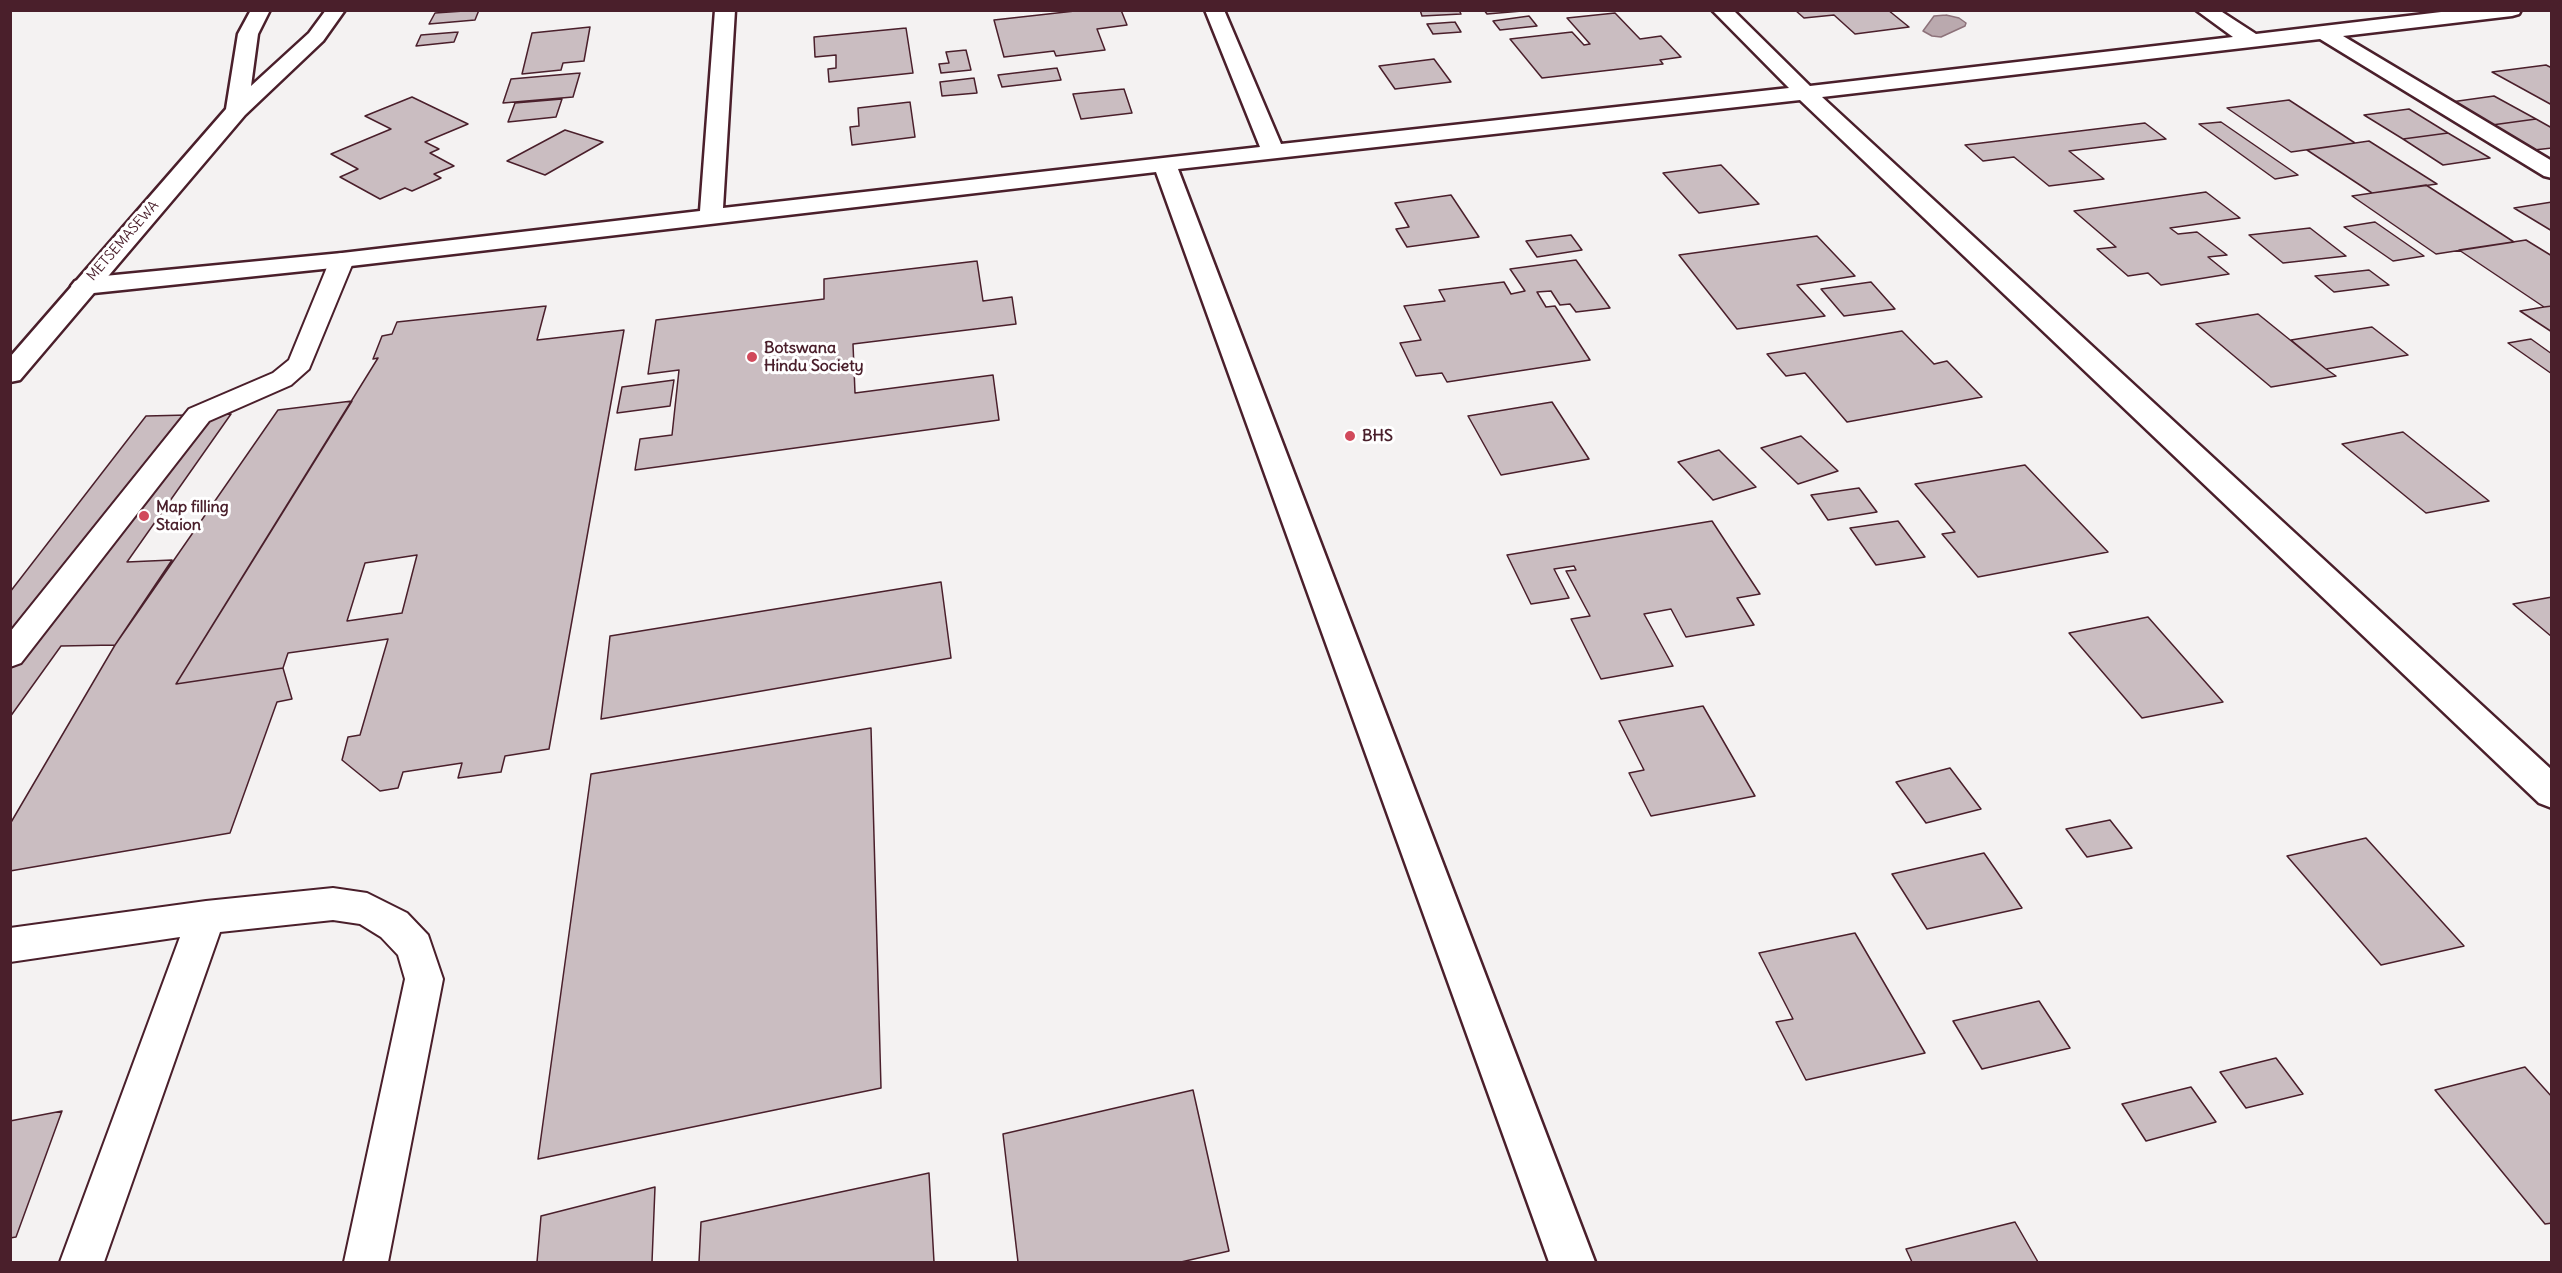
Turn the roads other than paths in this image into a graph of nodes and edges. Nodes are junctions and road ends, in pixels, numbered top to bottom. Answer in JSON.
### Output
{"nodes":[{"id":1,"x":261,"y":10,"type":"edge"},
{"id":2,"x":336,"y":10,"type":"edge"},
{"id":3,"x":725,"y":10,"type":"edge"},
{"id":4,"x":1214,"y":10,"type":"edge"},
{"id":5,"x":1721,"y":10,"type":"edge"},
{"id":6,"x":2205,"y":10,"type":"edge"},
{"id":7,"x":2512,"y":10,"type":"edge"},
{"id":8,"x":2323,"y":33,"type":"junction"},
{"id":9,"x":2253,"y":41,"type":"junction"},
{"id":10,"x":1805,"y":93,"type":"junction"},
{"id":11,"x":237,"y":110,"type":"junction"},
{"id":12,"x":1273,"y":152,"type":"junction"},
{"id":13,"x":1165,"y":164,"type":"junction"},
{"id":14,"x":2552,"y":171,"type":"edge"},
{"id":15,"x":711,"y":217,"type":"junction"},
{"id":16,"x":342,"y":260,"type":"junction"},
{"id":17,"x":84,"y":286,"type":"junction"},
{"id":18,"x":10,"y":374,"type":"edge"},
{"id":19,"x":10,"y":655,"type":"edge"},
{"id":20,"x":2552,"y":793,"type":"edge"},
{"id":21,"x":206,"y":917,"type":"junction"},
{"id":22,"x":10,"y":945,"type":"edge"},
{"id":23,"x":82,"y":1263,"type":"edge"},
{"id":24,"x":366,"y":1263,"type":"edge"},
{"id":25,"x":1572,"y":1263,"type":"edge"}],
"edges":[{"from":1,"to":11,"type":"street"},
{"from":2,"to":11,"type":"street","name":"METSEMASEWA"},
{"from":3,"to":15,"type":"street"},
{"from":4,"to":12,"type":"street"},
{"from":5,"to":10,"type":"street"},
{"from":6,"to":9,"type":"street"},
{"from":7,"to":8,"type":"street"},
{"from":8,"to":9,"type":"street"},
{"from":8,"to":14,"type":"street"},
{"from":9,"to":10,"type":"street"},
{"from":10,"to":12,"type":"street"},
{"from":10,"to":20,"type":"street"},
{"from":11,"to":17,"type":"street","name":"METSEMASEWA"},
{"from":12,"to":13,"type":"street"},
{"from":13,"to":15,"type":"street"},
{"from":13,"to":25,"type":"street"},
{"from":15,"to":16,"type":"street"},
{"from":16,"to":17,"type":"street"},
{"from":16,"to":19,"type":"lane"},
{"from":17,"to":18,"type":"street","name":"METSEMASEWA"},
{"from":21,"to":22,"type":"lane"},
{"from":21,"to":23,"type":"lane"},
{"from":21,"to":24,"type":"lane"}]}
